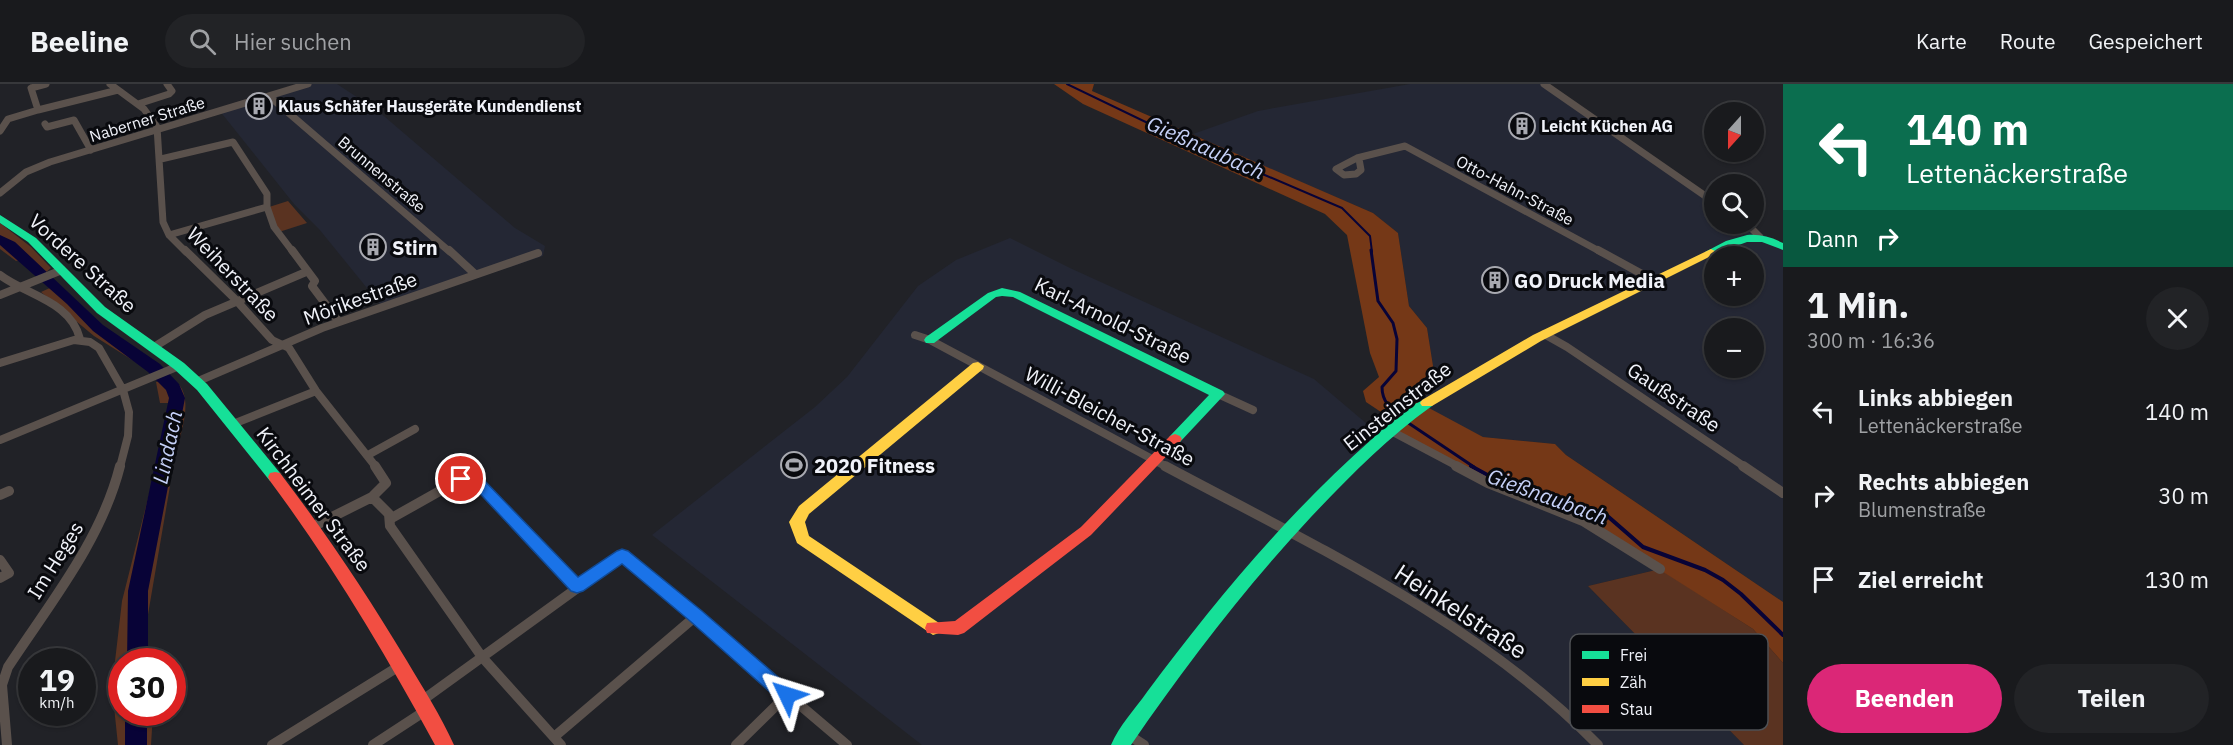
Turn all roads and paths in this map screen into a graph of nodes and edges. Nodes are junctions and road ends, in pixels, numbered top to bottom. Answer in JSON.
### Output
{"nodes":[{"id":1,"x":46,"y":84,"type":"edge"},
{"id":2,"x":110,"y":84,"type":"edge"},
{"id":3,"x":167,"y":84,"type":"edge"},
{"id":4,"x":308,"y":84,"type":"edge"},
{"id":5,"x":1544,"y":84,"type":"edge"},
{"id":6,"x":118,"y":90,"type":"junction"},
{"id":7,"x":270,"y":96,"type":"junction"},
{"id":8,"x":138,"y":104,"type":"junction"},
{"id":9,"x":40,"y":110,"type":"junction"},
{"id":10,"x":157,"y":130,"type":"junction"},
{"id":11,"x":0,"y":131,"type":"edge"},
{"id":12,"x":91,"y":150,"type":"junction"},
{"id":13,"x":161,"y":159,"type":"junction"},
{"id":14,"x":1359,"y":159,"type":"dead end"},
{"id":15,"x":0,"y":194,"type":"edge"},
{"id":16,"x":1704,"y":195,"type":"edge"},
{"id":17,"x":267,"y":207,"type":"junction"},
{"id":18,"x":0,"y":218,"type":"edge"},
{"id":19,"x":1757,"y":234,"type":"edge"},
{"id":20,"x":169,"y":235,"type":"junction"},
{"id":21,"x":1760,"y":237,"type":"junction"},
{"id":22,"x":1783,"y":247,"type":"edge"},
{"id":23,"x":538,"y":253,"type":"dead end"},
{"id":24,"x":57,"y":272,"type":"junction"},
{"id":25,"x":306,"y":272,"type":"junction"},
{"id":26,"x":475,"y":274,"type":"junction"},
{"id":27,"x":0,"y":275,"type":"edge"},
{"id":28,"x":1653,"y":280,"type":"junction"},
{"id":29,"x":20,"y":287,"type":"junction"},
{"id":30,"x":0,"y":295,"type":"edge"},
{"id":31,"x":236,"y":300,"type":"junction"},
{"id":32,"x":339,"y":322,"type":"junction"},
{"id":33,"x":1544,"y":334,"type":"junction"},
{"id":34,"x":915,"y":335,"type":"dead end"},
{"id":35,"x":80,"y":339,"type":"junction"},
{"id":36,"x":930,"y":340,"type":"junction"},
{"id":37,"x":281,"y":345,"type":"junction"},
{"id":38,"x":154,"y":346,"type":"junction"},
{"id":39,"x":0,"y":363,"type":"edge"},
{"id":40,"x":978,"y":366,"type":"junction"},
{"id":41,"x":173,"y":369,"type":"junction"},
{"id":42,"x":196,"y":382,"type":"junction"},
{"id":43,"x":123,"y":390,"type":"junction"},
{"id":44,"x":316,"y":391,"type":"junction"},
{"id":45,"x":1218,"y":394,"type":"junction"},
{"id":46,"x":1253,"y":410,"type":"dead end"},
{"id":47,"x":233,"y":424,"type":"junction"},
{"id":48,"x":1394,"y":428,"type":"junction"},
{"id":49,"x":415,"y":429,"type":"dead end"},
{"id":50,"x":0,"y":440,"type":"edge"},
{"id":51,"x":368,"y":455,"type":"junction"},
{"id":52,"x":1155,"y":461,"type":"junction"},
{"id":53,"x":1783,"y":493,"type":"edge"},
{"id":54,"x":372,"y":497,"type":"junction"},
{"id":55,"x":390,"y":519,"type":"junction"},
{"id":56,"x":314,"y":526,"type":"junction"},
{"id":57,"x":1288,"y":531,"type":"junction"},
{"id":58,"x":0,"y":560,"type":"edge"},
{"id":59,"x":1660,"y":569,"type":"dead end"},
{"id":60,"x":0,"y":578,"type":"edge"},
{"id":61,"x":577,"y":586,"type":"junction"},
{"id":62,"x":696,"y":616,"type":"junction"},
{"id":63,"x":482,"y":657,"type":"junction"},
{"id":64,"x":401,"y":665,"type":"junction"},
{"id":65,"x":787,"y":695,"type":"junction"},
{"id":66,"x":423,"y":706,"type":"junction"},
{"id":67,"x":1570,"y":717,"type":"edge"},
{"id":68,"x":1585,"y":730,"type":"edge"},
{"id":69,"x":1124,"y":740,"type":"edge"},
{"id":70,"x":558,"y":741,"type":"edge"},
{"id":71,"x":7,"y":745,"type":"edge"},
{"id":72,"x":272,"y":745,"type":"edge"},
{"id":73,"x":373,"y":745,"type":"edge"},
{"id":74,"x":445,"y":745,"type":"edge"},
{"id":75,"x":736,"y":745,"type":"edge"},
{"id":76,"x":847,"y":745,"type":"edge"},
{"id":77,"x":1144,"y":745,"type":"edge"},
{"id":78,"x":1598,"y":745,"type":"edge"}],
"edges":[{"from":1,"to":9,"type":"street"},
{"from":2,"to":6,"type":"street"},
{"from":3,"to":8,"type":"street"},
{"from":4,"to":7,"type":"street","name":"Naberner Straße"},
{"from":5,"to":16,"type":"street"},
{"from":6,"to":8,"type":"street"},
{"from":6,"to":9,"type":"street"},
{"from":7,"to":10,"type":"street","name":"Naberner Straße"},
{"from":7,"to":26,"type":"street","name":"Brunnenstraße"},
{"from":8,"to":10,"type":"street"},
{"from":9,"to":11,"type":"street"},
{"from":9,"to":12,"type":"street"},
{"from":10,"to":12,"type":"street","name":"Naberner Straße"},
{"from":10,"to":13,"type":"street","name":"Weiherstraße"},
{"from":12,"to":15,"type":"street","name":"Naberner Straße"},
{"from":13,"to":17,"type":"street"},
{"from":13,"to":20,"type":"street","name":"Weiherstraße"},
{"from":14,"to":28,"type":"street","name":"Otto-Hahn-Straße"},
{"from":17,"to":20,"type":"street","name":"Weiherstraße"},
{"from":17,"to":25,"type":"street"},
{"from":18,"to":24,"type":"street","name":"Vordere Straße"},
{"from":19,"to":21,"type":"street"},
{"from":20,"to":31,"type":"street","name":"Weiherstraße"},
{"from":21,"to":22,"type":"street"},
{"from":21,"to":28,"type":"street","name":"Einsteinstraße"},
{"from":23,"to":26,"type":"street","name":"Mörikestraße"},
{"from":24,"to":29,"type":"street"},
{"from":24,"to":38,"type":"street","name":"Vordere Straße"},
{"from":25,"to":31,"type":"street"},
{"from":25,"to":32,"type":"street"},
{"from":26,"to":32,"type":"street","name":"Mörikestraße"},
{"from":27,"to":29,"type":"street","name":"Im Heges"},
{"from":28,"to":33,"type":"street","name":"Einsteinstraße"},
{"from":29,"to":30,"type":"street"},
{"from":29,"to":35,"type":"street","name":"Im Heges"},
{"from":31,"to":37,"type":"street","name":"Weiherstraße"},
{"from":31,"to":38,"type":"street"},
{"from":32,"to":37,"type":"street","name":"Mörikestraße"},
{"from":33,"to":48,"type":"street","name":"Einsteinstraße"},
{"from":33,"to":53,"type":"street","name":"Gaußstraße"},
{"from":34,"to":36,"type":"street","name":"Willi-Bleicher-Straße"},
{"from":35,"to":39,"type":"street"},
{"from":35,"to":43,"type":"street","name":"Im Heges"},
{"from":36,"to":40,"type":"street","name":"Willi-Bleicher-Straße"},
{"from":36,"to":45,"type":"street","name":"Karl-Arnold-Straße"},
{"from":37,"to":42,"type":"street","name":"Mörikestraße"},
{"from":37,"to":44,"type":"street","name":"Weiherstraße"},
{"from":38,"to":41,"type":"street","name":"Vordere Straße"},
{"from":40,"to":52,"type":"street","name":"Willi-Bleicher-Straße"},
{"from":40,"to":52,"type":"street"},
{"from":41,"to":42,"type":"street","name":"Vordere Straße"},
{"from":41,"to":43,"type":"street"},
{"from":42,"to":47,"type":"street","name":"Kirchheimer Straße"},
{"from":43,"to":50,"type":"street"},
{"from":43,"to":71,"type":"street","name":"Im Heges"},
{"from":44,"to":47,"type":"street"},
{"from":44,"to":51,"type":"street","name":"Weiherstraße"},
{"from":45,"to":46,"type":"street","name":"Karl-Arnold-Straße"},
{"from":45,"to":52,"type":"street"},
{"from":47,"to":56,"type":"street","name":"Kirchheimer Straße"},
{"from":48,"to":57,"type":"street","name":"Einsteinstraße"},
{"from":48,"to":59,"type":"street"},
{"from":49,"to":51,"type":"street"},
{"from":51,"to":54,"type":"street","name":"Weiherstraße"},
{"from":52,"to":57,"type":"street","name":"Willi-Bleicher-Straße"},
{"from":54,"to":55,"type":"street"},
{"from":54,"to":56,"type":"street"},
{"from":55,"to":61,"type":"street"},
{"from":55,"to":63,"type":"street"},
{"from":56,"to":64,"type":"street","name":"Kirchheimer Straße"},
{"from":57,"to":67,"type":"street","name":"Heinkelstraße"},
{"from":57,"to":69,"type":"street","name":"Einsteinstraße"},
{"from":58,"to":60,"type":"street"},
{"from":61,"to":62,"type":"street"},
{"from":61,"to":63,"type":"street"},
{"from":62,"to":65,"type":"street"},
{"from":62,"to":70,"type":"street"},
{"from":63,"to":66,"type":"street"},
{"from":63,"to":70,"type":"street"},
{"from":64,"to":66,"type":"street","name":"Kirchheimer Straße"},
{"from":64,"to":72,"type":"street"},
{"from":65,"to":75,"type":"street"},
{"from":65,"to":76,"type":"street"},
{"from":66,"to":73,"type":"street"},
{"from":66,"to":74,"type":"street","name":"Kirchheimer Straße"},
{"from":68,"to":78,"type":"street","name":"Heinkelstraße"},
{"from":69,"to":77,"type":"street"}]}
